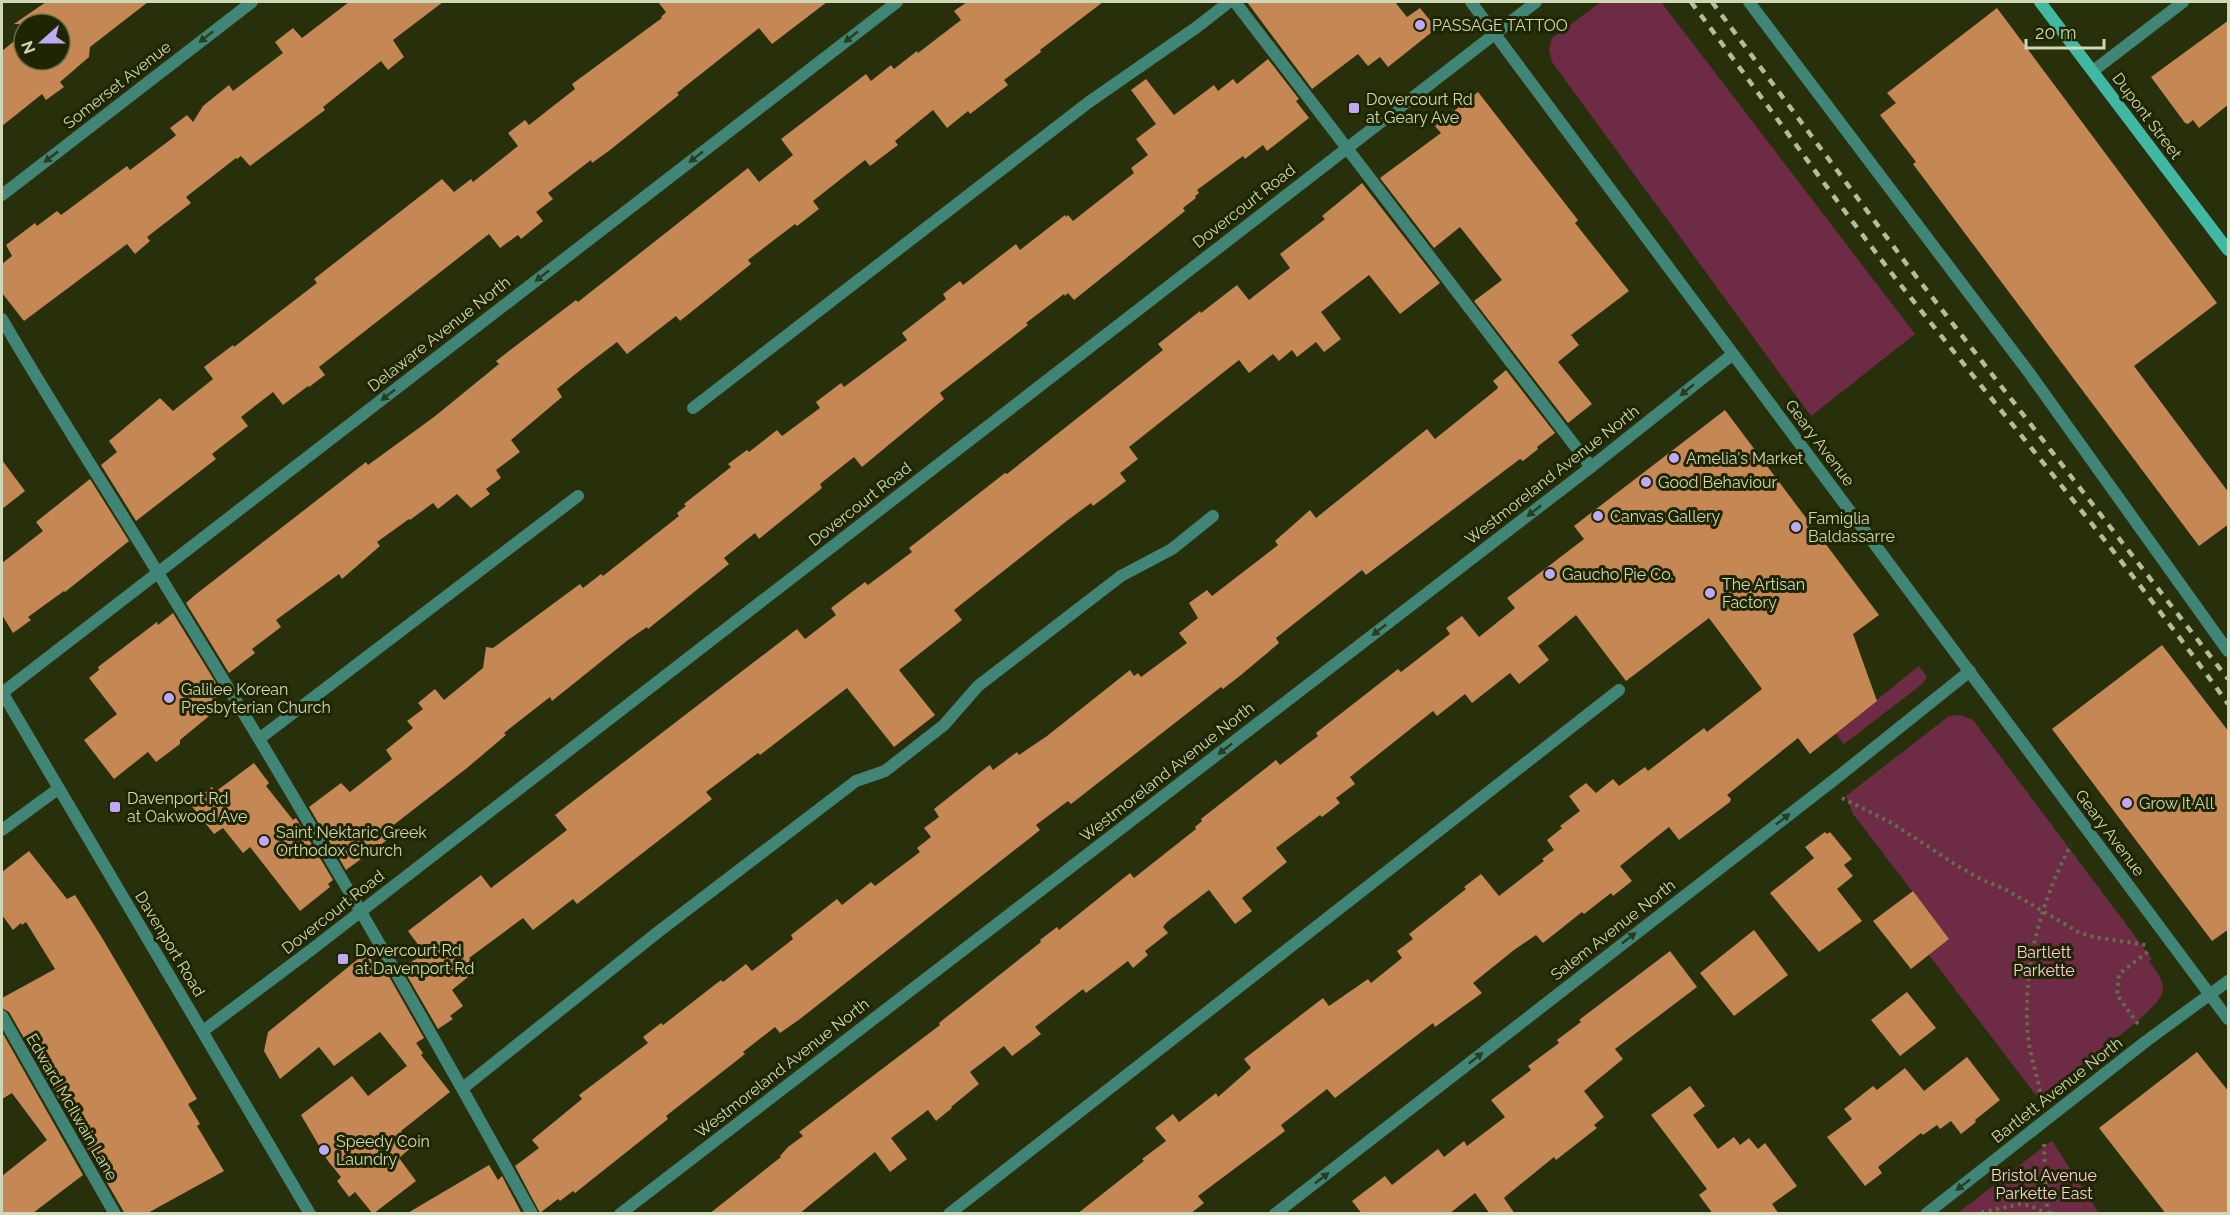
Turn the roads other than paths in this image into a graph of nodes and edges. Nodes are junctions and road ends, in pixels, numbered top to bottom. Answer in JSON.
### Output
{"nodes":[{"id":1,"x":252,"y":2,"type":"edge"},
{"id":2,"x":897,"y":2,"type":"edge"},
{"id":3,"x":1228,"y":2,"type":"edge"},
{"id":4,"x":1235,"y":2,"type":"edge"},
{"id":5,"x":1471,"y":2,"type":"edge"},
{"id":6,"x":1536,"y":2,"type":"edge"},
{"id":7,"x":1749,"y":2,"type":"edge"},
{"id":8,"x":2040,"y":2,"type":"edge"},
{"id":9,"x":2183,"y":2,"type":"edge"},
{"id":10,"x":1494,"y":33,"type":"junction"},
{"id":11,"x":2093,"y":71,"type":"junction"},
{"id":12,"x":1346,"y":148,"type":"junction"},
{"id":13,"x":2,"y":195,"type":"edge"},
{"id":14,"x":2229,"y":249,"type":"edge"},
{"id":15,"x":2,"y":319,"type":"edge"},
{"id":16,"x":1733,"y":354,"type":"junction"},
{"id":17,"x":693,"y":408,"type":"dead end"},
{"id":18,"x":1591,"y":467,"type":"junction"},
{"id":19,"x":578,"y":496,"type":"dead end"},
{"id":20,"x":1213,"y":516,"type":"dead end"},
{"id":21,"x":158,"y":572,"type":"junction"},
{"id":22,"x":2229,"y":651,"type":"edge"},
{"id":23,"x":1970,"y":671,"type":"junction"},
{"id":24,"x":1619,"y":690,"type":"dead end"},
{"id":25,"x":2,"y":692,"type":"edge"},
{"id":26,"x":259,"y":738,"type":"junction"},
{"id":27,"x":58,"y":789,"type":"junction"},
{"id":28,"x":2,"y":830,"type":"edge"},
{"id":29,"x":360,"y":912,"type":"junction"},
{"id":30,"x":2229,"y":981,"type":"edge"},
{"id":31,"x":2210,"y":994,"type":"junction"},
{"id":32,"x":2,"y":1016,"type":"edge"},
{"id":33,"x":2229,"y":1019,"type":"edge"},
{"id":34,"x":203,"y":1031,"type":"junction"},
{"id":35,"x":463,"y":1088,"type":"junction"},
{"id":36,"x":115,"y":1214,"type":"edge"},
{"id":37,"x":310,"y":1214,"type":"edge"},
{"id":38,"x":532,"y":1214,"type":"edge"},
{"id":39,"x":620,"y":1214,"type":"edge"},
{"id":40,"x":949,"y":1214,"type":"edge"},
{"id":41,"x":1275,"y":1214,"type":"edge"},
{"id":42,"x":1926,"y":1214,"type":"edge"}],
"edges":[{"from":1,"to":13,"type":"street","name":"Somerset Avenue","one_way":true},
{"from":2,"to":21,"type":"street","name":"Delaware Avenue North","one_way":true},
{"from":3,"to":17,"type":"street"},
{"from":4,"to":12,"type":"street"},
{"from":5,"to":10,"type":"street","name":"Geary Avenue"},
{"from":6,"to":10,"type":"street","name":"Dovercourt Road"},
{"from":7,"to":22,"type":"street"},
{"from":8,"to":11,"type":"main road","name":"Dupont Street"},
{"from":9,"to":11,"type":"street"},
{"from":10,"to":12,"type":"street","name":"Dovercourt Road"},
{"from":10,"to":16,"type":"street","name":"Geary Avenue"},
{"from":11,"to":14,"type":"main road","name":"Dupont Street"},
{"from":12,"to":18,"type":"street"},
{"from":12,"to":29,"type":"street","name":"Dovercourt Road"},
{"from":15,"to":21,"type":"street"},
{"from":16,"to":18,"type":"street","name":"Westmoreland Avenue North","one_way":true},
{"from":16,"to":23,"type":"street","name":"Geary Avenue"},
{"from":18,"to":39,"type":"street","name":"Westmoreland Avenue North","one_way":true},
{"from":19,"to":26,"type":"street"},
{"from":20,"to":35,"type":"street"},
{"from":21,"to":25,"type":"street","name":"Delaware Avenue North"},
{"from":21,"to":26,"type":"street"},
{"from":23,"to":31,"type":"street","name":"Geary Avenue"},
{"from":41,"to":23,"type":"street","name":"Salem Avenue North","one_way":true},
{"from":24,"to":40,"type":"street"},
{"from":25,"to":27,"type":"street","name":"Davenport Road"},
{"from":26,"to":29,"type":"street"},
{"from":27,"to":28,"type":"street"},
{"from":27,"to":34,"type":"street","name":"Davenport Road"},
{"from":29,"to":34,"type":"street","name":"Dovercourt Road"},
{"from":29,"to":35,"type":"street"},
{"from":30,"to":31,"type":"street","name":"Bartlett Avenue North"},
{"from":31,"to":33,"type":"street","name":"Geary Avenue"},
{"from":31,"to":42,"type":"street","name":"Bartlett Avenue North","one_way":true},
{"from":32,"to":36,"type":"street","name":"Edward McIlwain Lane"},
{"from":34,"to":37,"type":"street","name":"Davenport Road"},
{"from":35,"to":38,"type":"street"}]}
